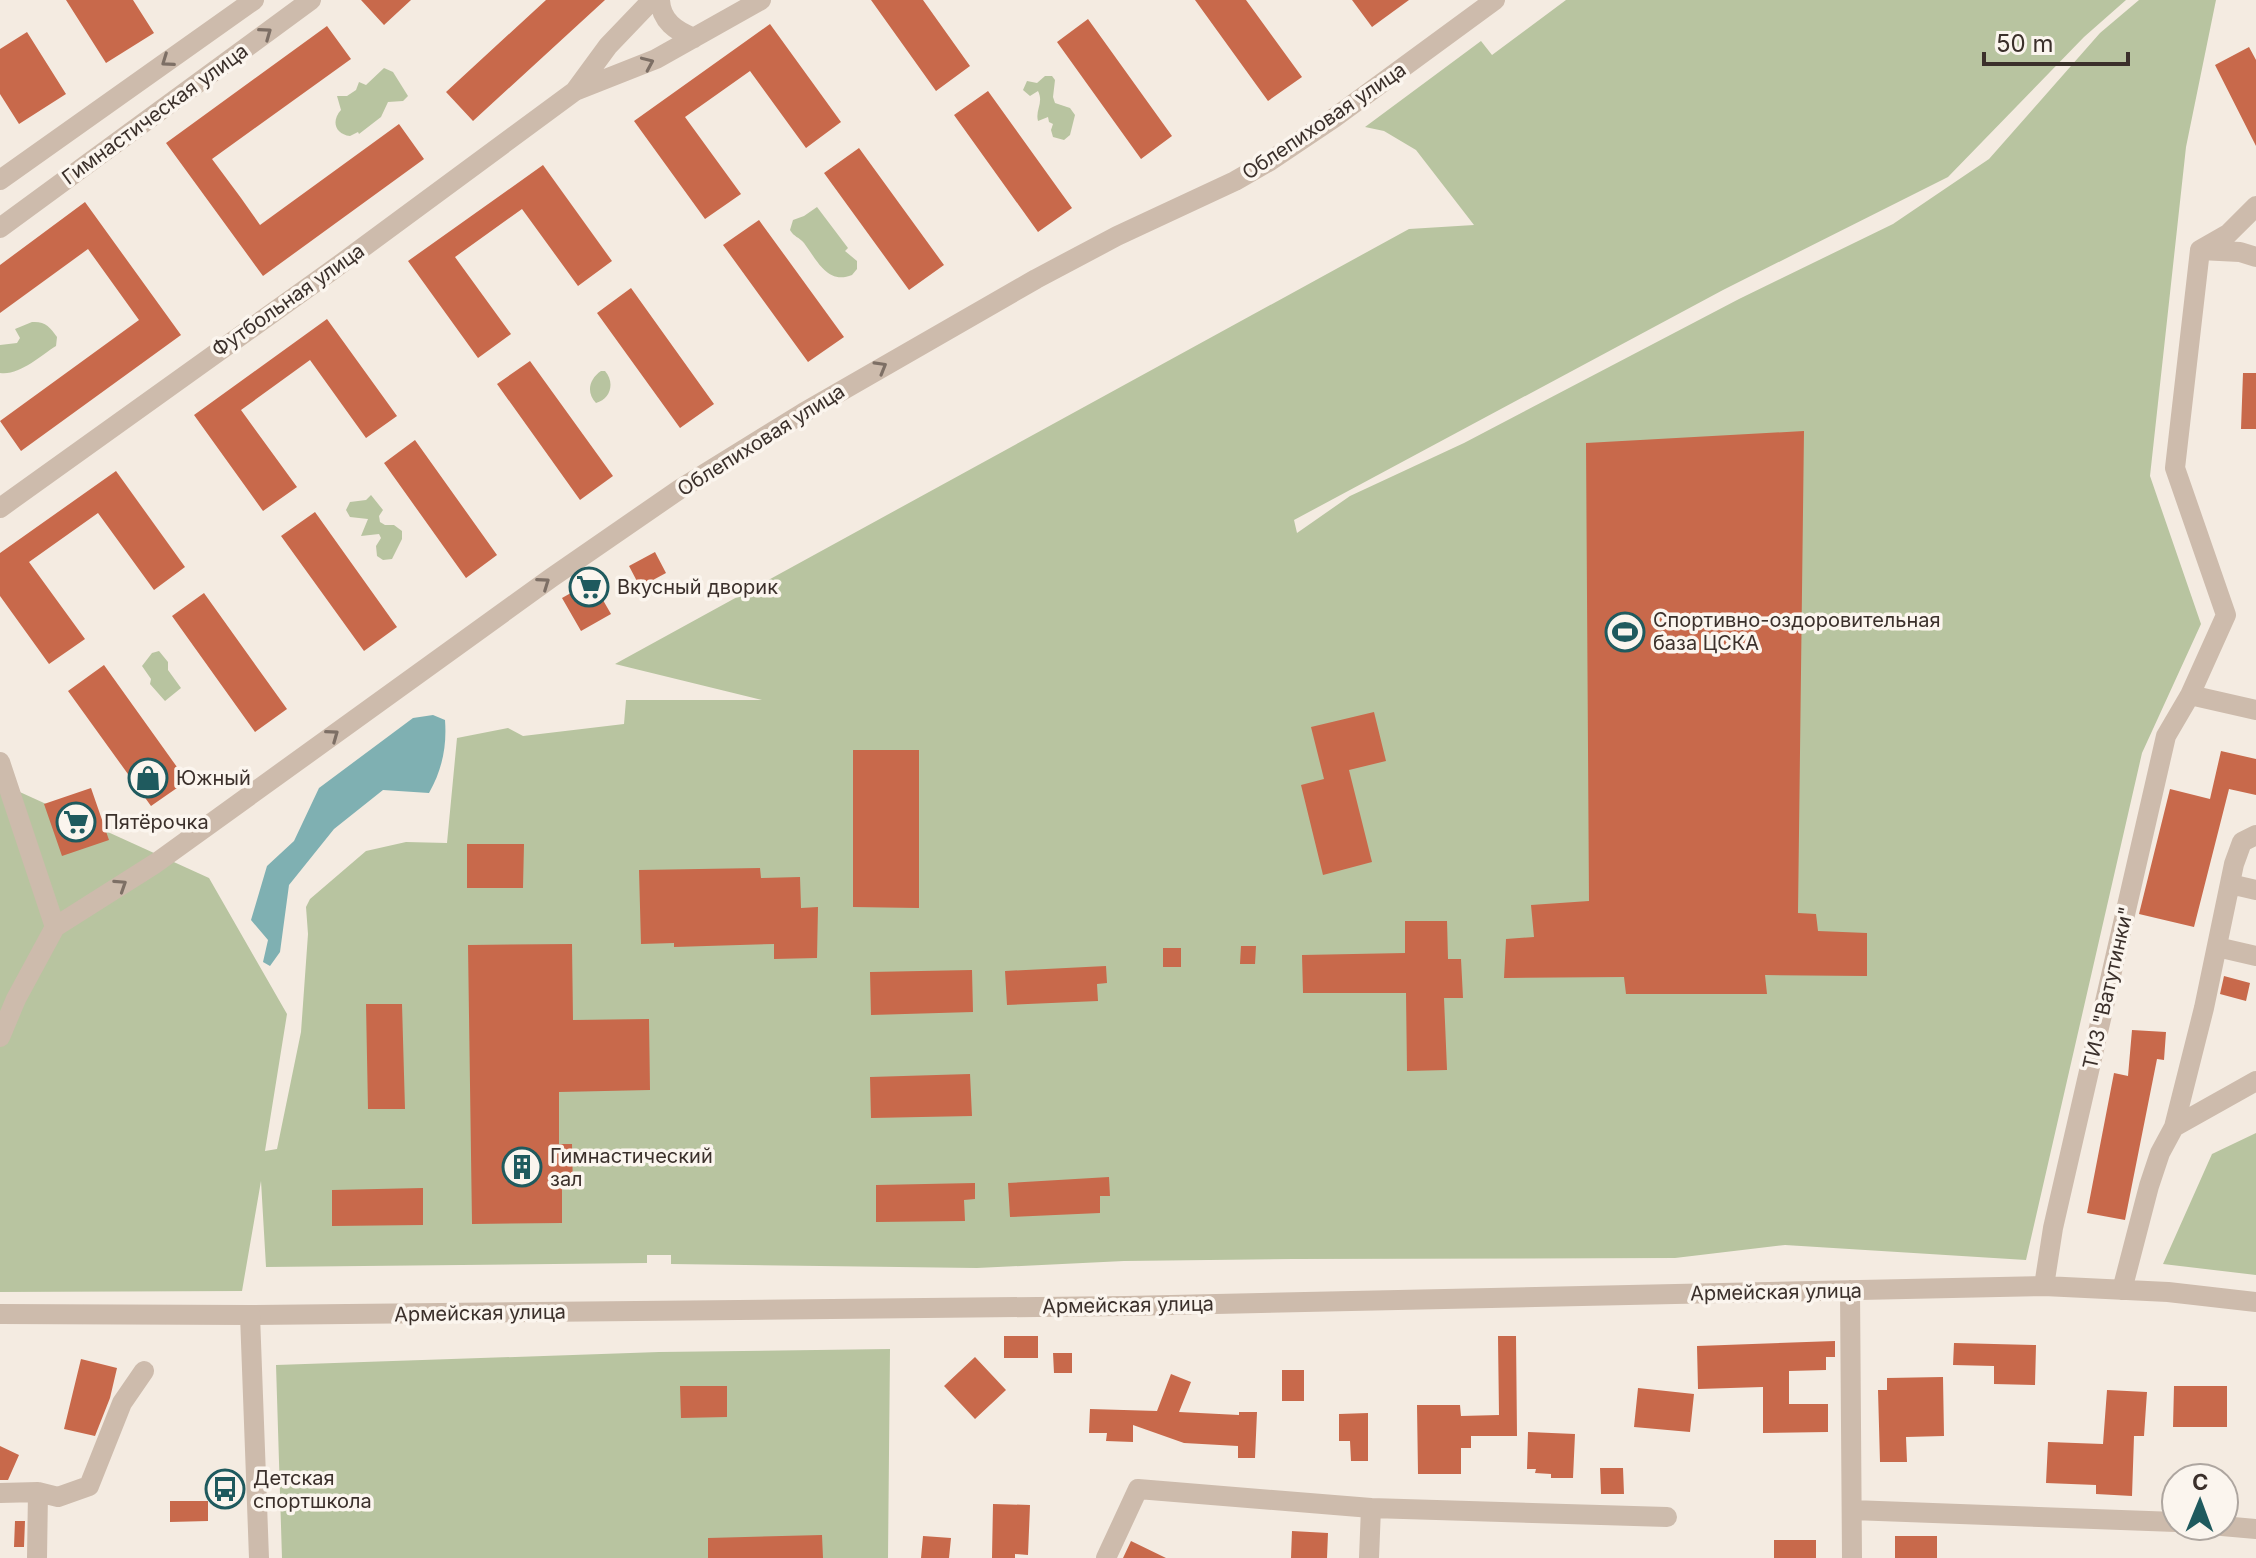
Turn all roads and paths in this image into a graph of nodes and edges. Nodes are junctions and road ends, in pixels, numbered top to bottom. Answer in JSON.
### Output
{"nodes":[{"id":1,"x":254,"y":0,"type":"edge"},
{"id":2,"x":311,"y":0,"type":"edge"},
{"id":3,"x":652,"y":0,"type":"edge"},
{"id":4,"x":660,"y":0,"type":"edge"},
{"id":5,"x":761,"y":0,"type":"edge"},
{"id":6,"x":1495,"y":0,"type":"edge"},
{"id":7,"x":694,"y":38,"type":"junction"},
{"id":8,"x":575,"y":91,"type":"junction"},
{"id":9,"x":0,"y":180,"type":"edge"},
{"id":10,"x":2256,"y":206,"type":"edge"},
{"id":11,"x":0,"y":228,"type":"edge"},
{"id":12,"x":2200,"y":250,"type":"junction"},
{"id":13,"x":2256,"y":257,"type":"edge"},
{"id":14,"x":0,"y":508,"type":"edge"},
{"id":15,"x":2190,"y":695,"type":"junction"},
{"id":16,"x":2256,"y":710,"type":"edge"},
{"id":17,"x":0,"y":762,"type":"edge"},
{"id":18,"x":2256,"y":835,"type":"edge"},
{"id":19,"x":2230,"y":884,"type":"junction"},
{"id":20,"x":2256,"y":890,"type":"edge"},
{"id":21,"x":55,"y":927,"type":"junction"},
{"id":22,"x":2217,"y":947,"type":"junction"},
{"id":23,"x":2256,"y":956,"type":"edge"},
{"id":24,"x":0,"y":1037,"type":"edge"},
{"id":25,"x":2256,"y":1081,"type":"edge"},
{"id":26,"x":2174,"y":1127,"type":"junction"},
{"id":27,"x":2044,"y":1286,"type":"junction"},
{"id":28,"x":1850,"y":1290,"type":"junction"},
{"id":29,"x":2122,"y":1290,"type":"junction"},
{"id":30,"x":2256,"y":1302,"type":"edge"},
{"id":31,"x":0,"y":1314,"type":"edge"},
{"id":32,"x":250,"y":1315,"type":"junction"},
{"id":33,"x":144,"y":1371,"type":"dead end"},
{"id":34,"x":38,"y":1492,"type":"junction"},
{"id":35,"x":0,"y":1493,"type":"edge"},
{"id":36,"x":1371,"y":1508,"type":"junction"},
{"id":37,"x":1852,"y":1510,"type":"junction"},
{"id":38,"x":1667,"y":1517,"type":"dead end"},
{"id":39,"x":2160,"y":1521,"type":"edge"},
{"id":40,"x":37,"y":1558,"type":"edge"},
{"id":41,"x":259,"y":1558,"type":"edge"},
{"id":42,"x":1106,"y":1558,"type":"edge"},
{"id":43,"x":1369,"y":1558,"type":"edge"},
{"id":44,"x":1852,"y":1558,"type":"edge"}],
"edges":[{"from":1,"to":9,"type":"street","name":"Гимнастическая улица","one_way":true},
{"from":11,"to":2,"type":"street","name":"Гимнастическая улица","one_way":true},
{"from":3,"to":8,"type":"street","name":"Футбольная улица"},
{"from":4,"to":7,"type":"street"},
{"from":5,"to":7,"type":"street","name":"Футбольная улица"},
{"from":21,"to":6,"type":"street","name":"Облепиховая улица","one_way":true},
{"from":8,"to":7,"type":"street","name":"Футбольная улица","one_way":true},
{"from":8,"to":14,"type":"street","name":"Футбольная улица"},
{"from":10,"to":12,"type":"street"},
{"from":12,"to":13,"type":"street"},
{"from":12,"to":15,"type":"street","name":"ТИЗ \"Ватутинки\""},
{"from":15,"to":16,"type":"street"},
{"from":15,"to":27,"type":"street","name":"ТИЗ \"Ватутинки\""},
{"from":17,"to":21,"type":"street"},
{"from":18,"to":19,"type":"street"},
{"from":19,"to":20,"type":"street"},
{"from":19,"to":22,"type":"street"},
{"from":21,"to":24,"type":"street"},
{"from":22,"to":23,"type":"street"},
{"from":22,"to":26,"type":"street"},
{"from":25,"to":26,"type":"street"},
{"from":26,"to":29,"type":"street"},
{"from":27,"to":28,"type":"street","name":"Армейская улица"},
{"from":27,"to":29,"type":"street","name":"Армейская улица"},
{"from":28,"to":32,"type":"street","name":"Армейская улица"},
{"from":28,"to":37,"type":"street"},
{"from":29,"to":30,"type":"street","name":"Армейская улица"},
{"from":31,"to":32,"type":"street","name":"Армейская улица"},
{"from":32,"to":41,"type":"street"},
{"from":33,"to":34,"type":"street"},
{"from":34,"to":35,"type":"street"},
{"from":34,"to":40,"type":"street"},
{"from":36,"to":38,"type":"street"},
{"from":36,"to":42,"type":"street"},
{"from":36,"to":43,"type":"street"},
{"from":37,"to":39,"type":"street"},
{"from":37,"to":44,"type":"street"}]}
